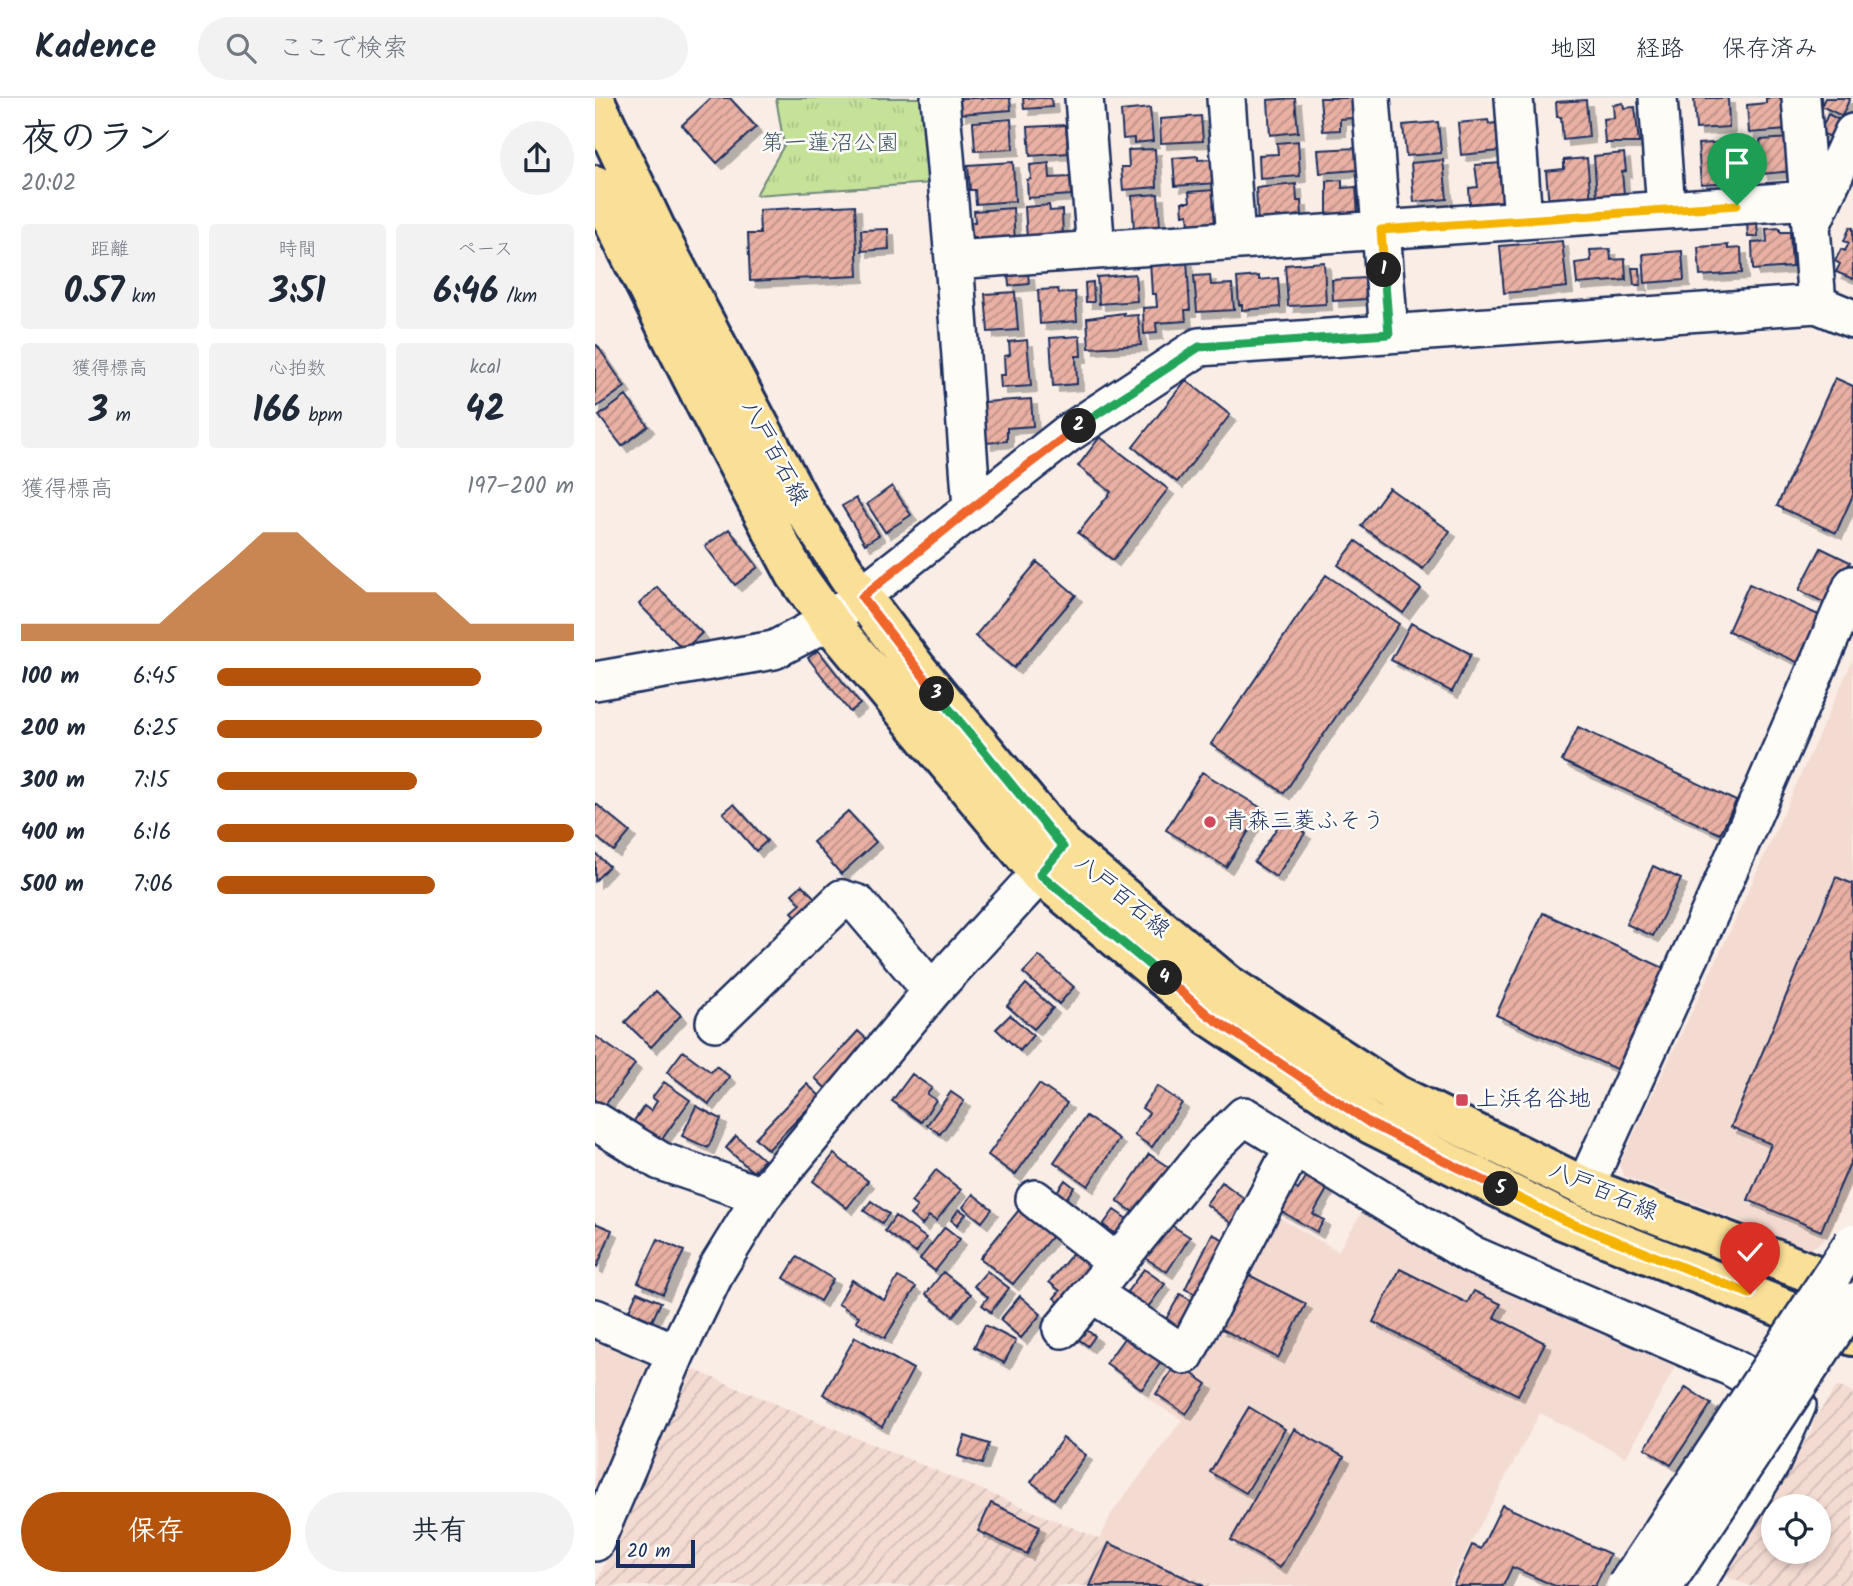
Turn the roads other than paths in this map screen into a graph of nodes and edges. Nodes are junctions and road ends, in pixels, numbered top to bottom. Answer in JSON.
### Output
{"nodes":[{"id":1,"x":940,"y":98,"type":"edge"},
{"id":2,"x":1084,"y":98,"type":"edge"},
{"id":3,"x":1226,"y":98,"type":"edge"},
{"id":4,"x":1371,"y":98,"type":"edge"},
{"id":5,"x":1514,"y":98,"type":"edge"},
{"id":6,"x":1658,"y":98,"type":"edge"},
{"id":7,"x":1801,"y":98,"type":"edge"},
{"id":8,"x":595,"y":101,"type":"edge"},
{"id":9,"x":1853,"y":133,"type":"edge"},
{"id":10,"x":595,"y":185,"type":"edge"},
{"id":11,"x":1665,"y":210,"type":"junction"},
{"id":12,"x":1810,"y":214,"type":"junction"},
{"id":13,"x":1523,"y":220,"type":"junction"},
{"id":14,"x":1381,"y":230,"type":"junction"},
{"id":15,"x":1236,"y":240,"type":"junction"},
{"id":16,"x":1095,"y":250,"type":"junction"},
{"id":17,"x":954,"y":260,"type":"junction"},
{"id":18,"x":1817,"y":304,"type":"junction"},
{"id":19,"x":1853,"y":319,"type":"edge"},
{"id":20,"x":1389,"y":334,"type":"junction"},
{"id":21,"x":972,"y":508,"type":"junction"},
{"id":22,"x":1853,"y":585,"type":"edge"},
{"id":23,"x":862,"y":597,"type":"junction"},
{"id":24,"x":829,"y":621,"type":"junction"},
{"id":25,"x":595,"y":681,"type":"edge"},
{"id":26,"x":1052,"y":861,"type":"junction"},
{"id":27,"x":932,"y":991,"type":"junction"},
{"id":28,"x":715,"y":1022,"type":"dead end"},
{"id":29,"x":595,"y":1121,"type":"edge"},
{"id":30,"x":1293,"y":1148,"type":"junction"},
{"id":31,"x":1585,"y":1187,"type":"junction"},
{"id":32,"x":762,"y":1196,"type":"junction"},
{"id":33,"x":1035,"y":1199,"type":"dead end"},
{"id":34,"x":1853,"y":1243,"type":"edge"},
{"id":35,"x":1117,"y":1263,"type":"junction"},
{"id":36,"x":1851,"y":1287,"type":"edge"},
{"id":37,"x":1092,"y":1293,"type":"junction"},
{"id":38,"x":595,"y":1318,"type":"edge"},
{"id":39,"x":1818,"y":1323,"type":"junction"},
{"id":40,"x":1062,"y":1329,"type":"dead end"},
{"id":41,"x":1853,"y":1336,"type":"edge"},
{"id":42,"x":676,"y":1353,"type":"junction"},
{"id":43,"x":1755,"y":1379,"type":"junction"},
{"id":44,"x":1797,"y":1404,"type":"junction"},
{"id":45,"x":595,"y":1542,"type":"edge"},
{"id":46,"x":1613,"y":1586,"type":"edge"},
{"id":47,"x":1626,"y":1586,"type":"edge"},
{"id":48,"x":1664,"y":1586,"type":"edge"},
{"id":49,"x":1694,"y":1586,"type":"edge"}],
"edges":[{"from":1,"to":17,"type":"street"},
{"from":2,"to":16,"type":"street"},
{"from":3,"to":15,"type":"street"},
{"from":4,"to":14,"type":"street"},
{"from":5,"to":13,"type":"street"},
{"from":6,"to":11,"type":"street"},
{"from":7,"to":12,"type":"street"},
{"from":8,"to":23,"type":"main road","name":"八戸百石線"},
{"from":9,"to":12,"type":"street"},
{"from":10,"to":24,"type":"main road","name":"八戸百石線"},
{"from":11,"to":12,"type":"street"},
{"from":11,"to":13,"type":"street"},
{"from":12,"to":18,"type":"street"},
{"from":13,"to":14,"type":"street"},
{"from":14,"to":15,"type":"street"},
{"from":14,"to":20,"type":"street"},
{"from":15,"to":16,"type":"street"},
{"from":16,"to":17,"type":"street"},
{"from":17,"to":21,"type":"street"},
{"from":18,"to":19,"type":"street"},
{"from":18,"to":20,"type":"street"},
{"from":20,"to":21,"type":"street"},
{"from":21,"to":23,"type":"street"},
{"from":22,"to":31,"type":"street"},
{"from":23,"to":24,"type":"street"},
{"from":23,"to":26,"type":"main road","name":"八戸百石線"},
{"from":24,"to":25,"type":"street"},
{"from":24,"to":26,"type":"main road","name":"八戸百石線"},
{"from":26,"to":27,"type":"street"},
{"from":26,"to":31,"type":"main road","name":"八戸百石線"},
{"from":26,"to":39,"type":"main road","name":"八戸百石線"},
{"from":27,"to":28,"type":"street"},
{"from":27,"to":32,"type":"street"},
{"from":29,"to":32,"type":"street"},
{"from":30,"to":35,"type":"street"},
{"from":30,"to":37,"type":"street"},
{"from":30,"to":43,"type":"street"},
{"from":31,"to":36,"type":"main road","name":"八戸百石線"},
{"from":32,"to":42,"type":"street"},
{"from":33,"to":35,"type":"street"},
{"from":34,"to":47,"type":"street","bridge":true},
{"from":35,"to":37,"type":"street"},
{"from":36,"to":39,"type":"street"},
{"from":36,"to":48,"type":"street","bridge":true},
{"from":37,"to":40,"type":"street"},
{"from":38,"to":42,"type":"street"},
{"from":39,"to":41,"type":"main road","name":"八戸百石線"},
{"from":39,"to":43,"type":"street"},
{"from":39,"to":44,"type":"street"},
{"from":42,"to":45,"type":"street"},
{"from":43,"to":44,"type":"street"},
{"from":43,"to":46,"type":"street"},
{"from":44,"to":49,"type":"street"}]}
